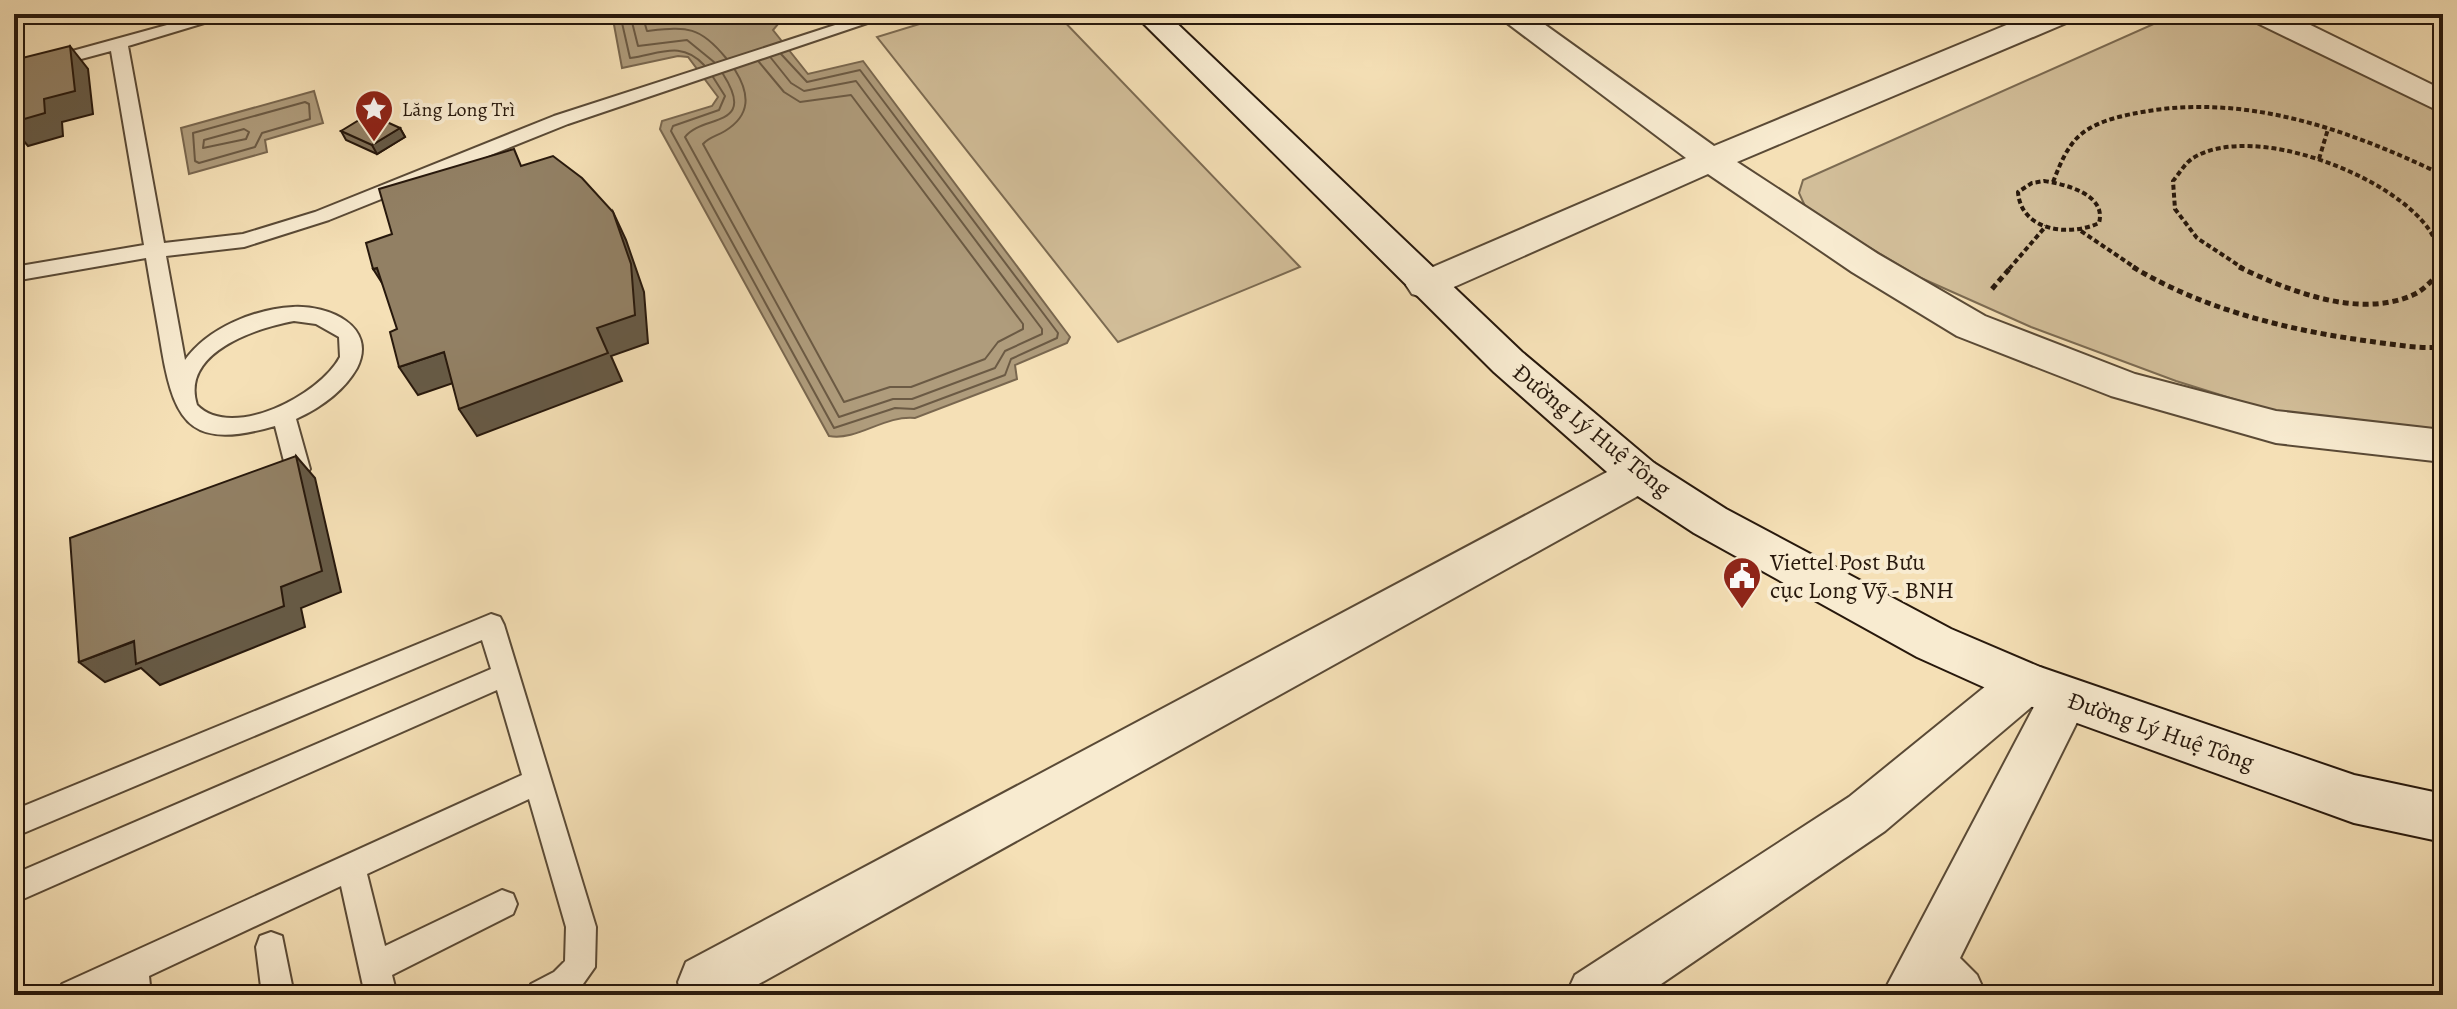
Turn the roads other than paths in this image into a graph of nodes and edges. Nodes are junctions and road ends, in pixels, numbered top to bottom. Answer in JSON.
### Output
{"nodes":[{"id":1,"x":226,"y":14,"type":"edge"},
{"id":2,"x":886,"y":14,"type":"edge"},
{"id":3,"x":1149,"y":14,"type":"edge"},
{"id":4,"x":1510,"y":14,"type":"edge"},
{"id":5,"x":2060,"y":14,"type":"edge"},
{"id":6,"x":2264,"y":14,"type":"edge"},
{"id":7,"x":119,"y":45,"type":"junction"},
{"id":8,"x":14,"y":72,"type":"edge"},
{"id":9,"x":2443,"y":103,"type":"edge"},
{"id":10,"x":1711,"y":160,"type":"junction"},
{"id":11,"x":154,"y":251,"type":"junction"},
{"id":12,"x":14,"y":274,"type":"edge"},
{"id":13,"x":1425,"y":285,"type":"junction"},
{"id":14,"x":181,"y":397,"type":"junction"},
{"id":15,"x":284,"y":415,"type":"junction"},
{"id":16,"x":2443,"y":446,"type":"edge"},
{"id":17,"x":298,"y":469,"type":"edge"},
{"id":18,"x":1639,"y":475,"type":"junction"},
{"id":19,"x":506,"y":674,"type":"junction"},
{"id":20,"x":2045,"y":690,"type":"junction"},
{"id":21,"x":537,"y":781,"type":"junction"},
{"id":22,"x":2443,"y":818,"type":"edge"},
{"id":23,"x":14,"y":824,"type":"edge"},
{"id":24,"x":351,"y":867,"type":"junction"},
{"id":25,"x":14,"y":889,"type":"edge"},
{"id":26,"x":502,"y":904,"type":"dead end"},
{"id":27,"x":271,"y":947,"type":"dead end"},
{"id":28,"x":134,"y":981,"type":"edge"},
{"id":29,"x":378,"y":982,"type":"edge"},
{"id":30,"x":1931,"y":985,"type":"edge"},
{"id":31,"x":699,"y":991,"type":"edge"},
{"id":32,"x":275,"y":994,"type":"edge"},
{"id":33,"x":73,"y":995,"type":"edge"},
{"id":34,"x":542,"y":995,"type":"edge"},
{"id":35,"x":1595,"y":995,"type":"edge"}],
"edges":[{"from":1,"to":7,"type":"lane"},
{"from":2,"to":11,"type":"lane"},
{"from":3,"to":13,"type":"street","name":"Đường Lý Huệ Tông"},
{"from":4,"to":10,"type":"street"},
{"from":5,"to":10,"type":"street"},
{"from":6,"to":9,"type":"street"},
{"from":7,"to":8,"type":"lane"},
{"from":7,"to":11,"type":"lane"},
{"from":10,"to":13,"type":"street"},
{"from":10,"to":16,"type":"street"},
{"from":11,"to":12,"type":"lane"},
{"from":11,"to":14,"type":"lane"},
{"from":13,"to":18,"type":"street","name":"Đường Lý Huệ Tông"},
{"from":14,"to":15,"type":"lane"},
{"from":14,"to":15,"type":"lane"},
{"from":15,"to":17,"type":"lane"},
{"from":18,"to":20,"type":"street","name":"Đường Lý Huệ Tông"},
{"from":18,"to":31,"type":"street"},
{"from":19,"to":21,"type":"lane"},
{"from":19,"to":23,"type":"lane"},
{"from":19,"to":25,"type":"lane"},
{"from":20,"to":22,"type":"street","name":"Đường Lý Huệ Tông"},
{"from":20,"to":30,"type":"street"},
{"from":20,"to":35,"type":"street"},
{"from":21,"to":24,"type":"lane"},
{"from":21,"to":34,"type":"lane"},
{"from":24,"to":28,"type":"lane"},
{"from":24,"to":29,"type":"lane"},
{"from":26,"to":29,"type":"lane"},
{"from":27,"to":32,"type":"lane"},
{"from":28,"to":33,"type":"lane"}]}
